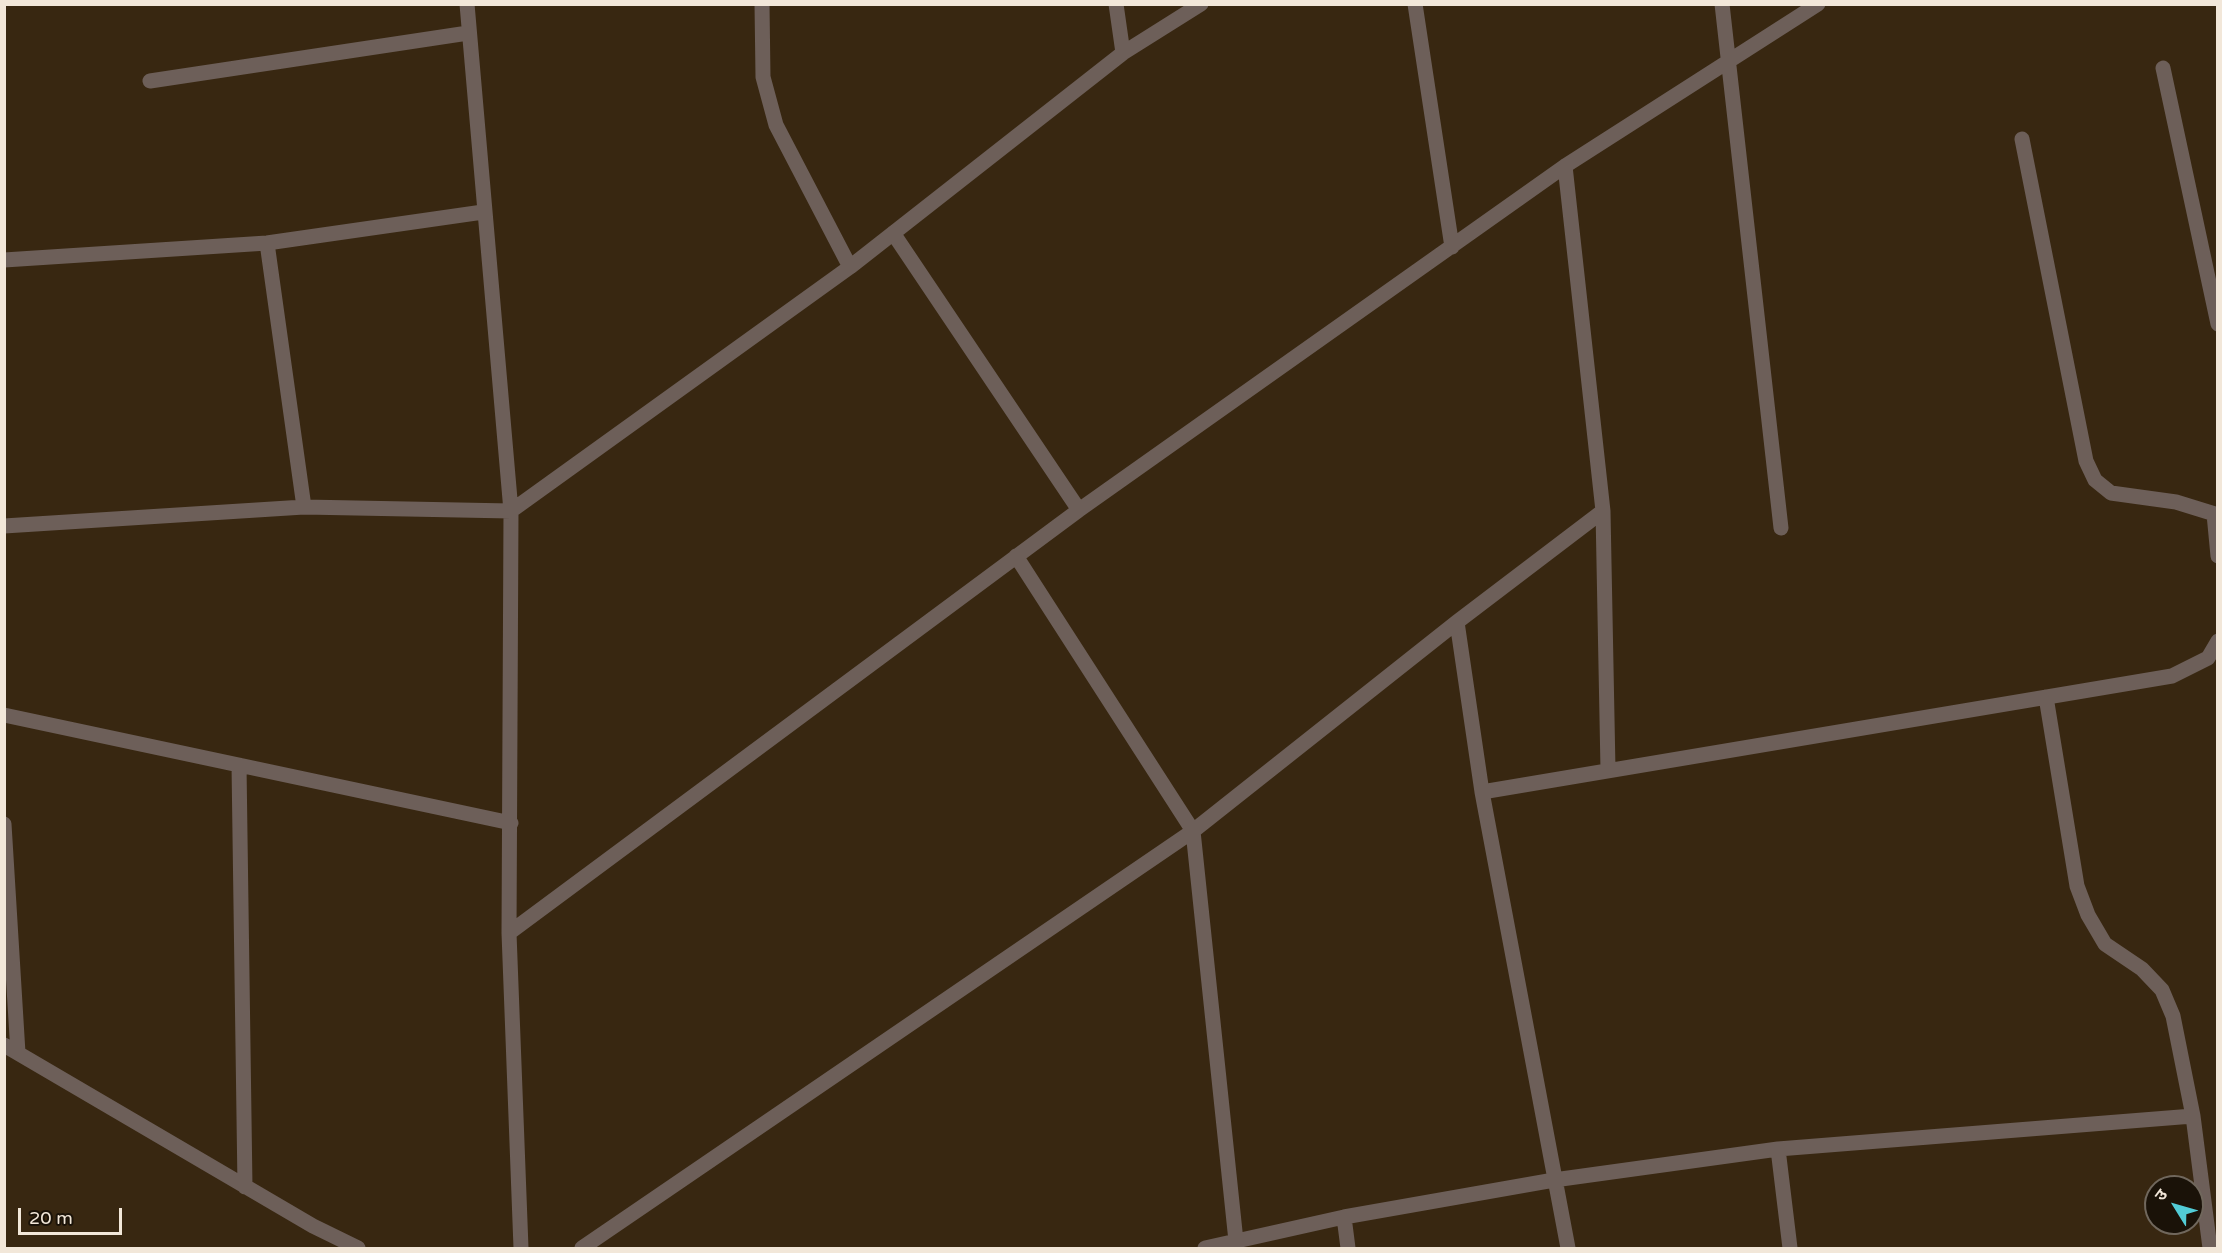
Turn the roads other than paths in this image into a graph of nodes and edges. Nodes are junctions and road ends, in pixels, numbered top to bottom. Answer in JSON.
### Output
{"nodes":[{"id":1,"x":467,"y":4,"type":"edge"},
{"id":2,"x":762,"y":4,"type":"edge"},
{"id":3,"x":1116,"y":4,"type":"edge"},
{"id":4,"x":1201,"y":4,"type":"edge"},
{"id":5,"x":1415,"y":4,"type":"edge"},
{"id":6,"x":1722,"y":4,"type":"edge"},
{"id":7,"x":1818,"y":4,"type":"edge"},
{"id":8,"x":468,"y":33,"type":"junction"},
{"id":9,"x":1123,"y":53,"type":"junction"},
{"id":10,"x":1729,"y":59,"type":"junction"},
{"id":11,"x":2163,"y":68,"type":"dead end"},
{"id":12,"x":150,"y":81,"type":"dead end"},
{"id":13,"x":2022,"y":138,"type":"dead end"},
{"id":14,"x":1565,"y":166,"type":"junction"},
{"id":15,"x":483,"y":212,"type":"junction"},
{"id":16,"x":892,"y":233,"type":"junction"},
{"id":17,"x":267,"y":243,"type":"junction"},
{"id":18,"x":1452,"y":247,"type":"junction"},
{"id":19,"x":4,"y":260,"type":"edge"},
{"id":20,"x":850,"y":267,"type":"junction"},
{"id":21,"x":2217,"y":324,"type":"edge"},
{"id":22,"x":304,"y":507,"type":"junction"},
{"id":23,"x":1079,"y":510,"type":"junction"},
{"id":24,"x":511,"y":511,"type":"junction"},
{"id":25,"x":1603,"y":511,"type":"junction"},
{"id":26,"x":2216,"y":514,"type":"edge"},
{"id":27,"x":4,"y":525,"type":"edge"},
{"id":28,"x":1781,"y":528,"type":"dead end"},
{"id":29,"x":1016,"y":556,"type":"junction"},
{"id":30,"x":2217,"y":556,"type":"edge"},
{"id":31,"x":1457,"y":622,"type":"junction"},
{"id":32,"x":2217,"y":641,"type":"edge"},
{"id":33,"x":2046,"y":697,"type":"junction"},
{"id":34,"x":4,"y":715,"type":"edge"},
{"id":35,"x":238,"y":765,"type":"junction"},
{"id":36,"x":1608,"y":770,"type":"junction"},
{"id":37,"x":1482,"y":792,"type":"junction"},
{"id":38,"x":511,"y":823,"type":"junction"},
{"id":39,"x":4,"y":824,"type":"edge"},
{"id":40,"x":1193,"y":831,"type":"junction"},
{"id":41,"x":509,"y":933,"type":"junction"},
{"id":42,"x":11,"y":1049,"type":"edge"},
{"id":43,"x":2193,"y":1116,"type":"junction"},
{"id":44,"x":1778,"y":1149,"type":"junction"},
{"id":45,"x":1554,"y":1180,"type":"junction"},
{"id":46,"x":245,"y":1187,"type":"junction"},
{"id":47,"x":1344,"y":1217,"type":"junction"},
{"id":48,"x":1236,"y":1242,"type":"junction"},
{"id":49,"x":358,"y":1248,"type":"edge"},
{"id":50,"x":521,"y":1248,"type":"edge"},
{"id":51,"x":582,"y":1248,"type":"edge"},
{"id":52,"x":1204,"y":1248,"type":"edge"},
{"id":53,"x":1348,"y":1248,"type":"edge"},
{"id":54,"x":1568,"y":1248,"type":"edge"},
{"id":55,"x":1790,"y":1248,"type":"edge"},
{"id":56,"x":2210,"y":1248,"type":"edge"}],
"edges":[{"from":1,"to":8,"type":"street"},
{"from":2,"to":20,"type":"street"},
{"from":3,"to":9,"type":"street"},
{"from":4,"to":9,"type":"street"},
{"from":5,"to":18,"type":"street"},
{"from":6,"to":10,"type":"street"},
{"from":7,"to":10,"type":"street"},
{"from":8,"to":12,"type":"street"},
{"from":8,"to":15,"type":"street"},
{"from":9,"to":16,"type":"street"},
{"from":10,"to":14,"type":"street"},
{"from":10,"to":28,"type":"street"},
{"from":11,"to":21,"type":"street"},
{"from":13,"to":26,"type":"street"},
{"from":14,"to":18,"type":"street"},
{"from":14,"to":25,"type":"street"},
{"from":15,"to":17,"type":"street"},
{"from":15,"to":24,"type":"street"},
{"from":16,"to":20,"type":"street"},
{"from":16,"to":23,"type":"street"},
{"from":17,"to":19,"type":"street"},
{"from":17,"to":22,"type":"street"},
{"from":18,"to":23,"type":"street"},
{"from":20,"to":24,"type":"street"},
{"from":22,"to":24,"type":"street"},
{"from":22,"to":27,"type":"street"},
{"from":23,"to":29,"type":"street"},
{"from":24,"to":38,"type":"street"},
{"from":25,"to":31,"type":"street"},
{"from":25,"to":36,"type":"street"},
{"from":26,"to":30,"type":"street"},
{"from":29,"to":40,"type":"street"},
{"from":29,"to":41,"type":"street"},
{"from":31,"to":37,"type":"street"},
{"from":31,"to":40,"type":"street"},
{"from":32,"to":33,"type":"street"},
{"from":33,"to":36,"type":"street"},
{"from":33,"to":43,"type":"street"},
{"from":34,"to":35,"type":"street"},
{"from":35,"to":38,"type":"street"},
{"from":35,"to":46,"type":"street"},
{"from":36,"to":37,"type":"street"},
{"from":37,"to":45,"type":"street"},
{"from":38,"to":41,"type":"street"},
{"from":39,"to":42,"type":"street"},
{"from":40,"to":48,"type":"street"},
{"from":40,"to":51,"type":"street"},
{"from":41,"to":50,"type":"street"},
{"from":42,"to":46,"type":"street"},
{"from":43,"to":44,"type":"street"},
{"from":43,"to":56,"type":"street"},
{"from":44,"to":45,"type":"street"},
{"from":44,"to":55,"type":"street"},
{"from":45,"to":47,"type":"street"},
{"from":45,"to":54,"type":"street"},
{"from":46,"to":49,"type":"street"},
{"from":47,"to":48,"type":"street"},
{"from":47,"to":53,"type":"street"},
{"from":48,"to":52,"type":"street"}]}
